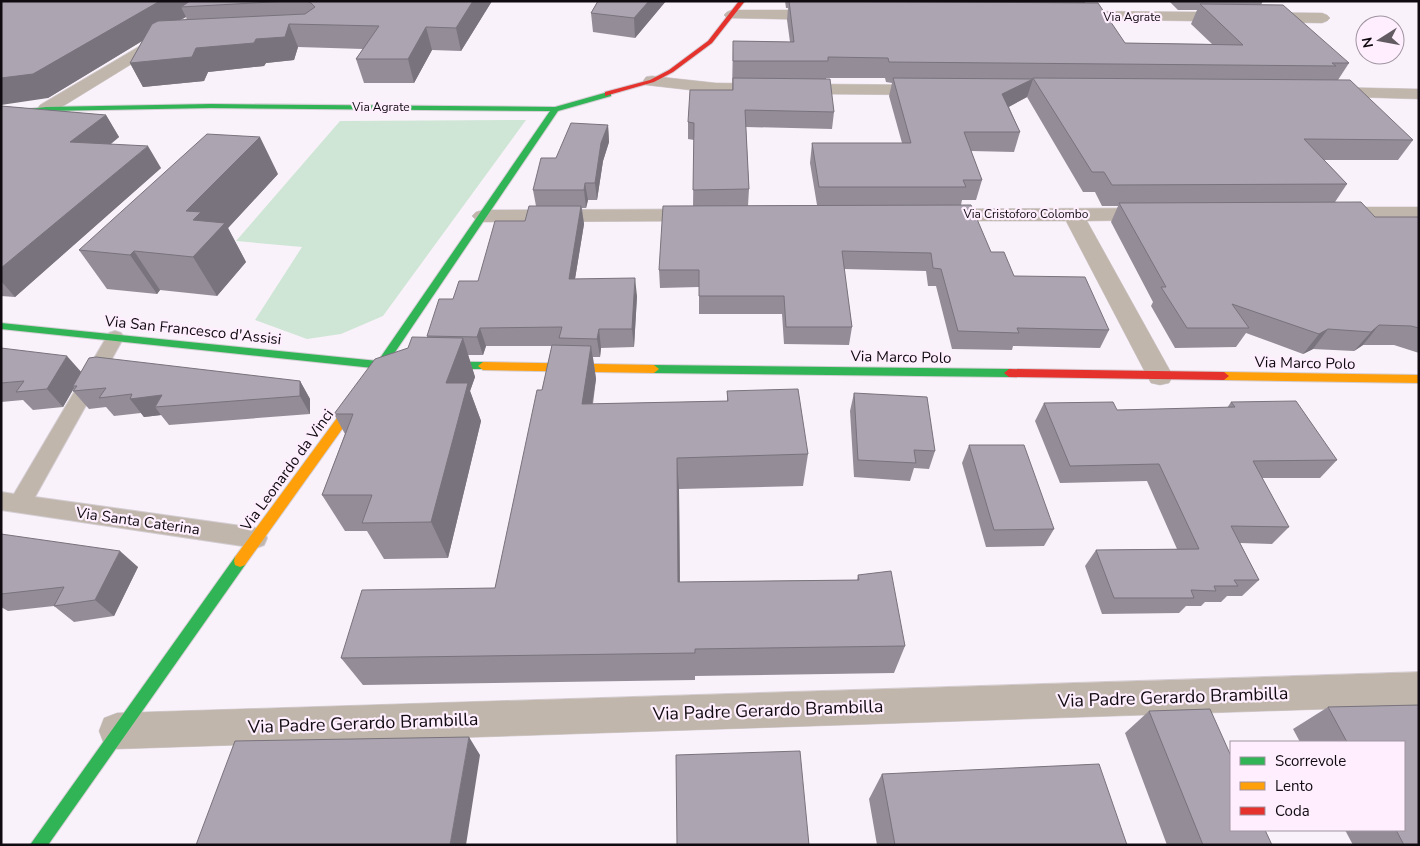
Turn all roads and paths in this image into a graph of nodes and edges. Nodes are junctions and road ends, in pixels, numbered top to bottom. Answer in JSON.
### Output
{"nodes":[{"id":1,"x":227,"y":1,"type":"edge"},
{"id":2,"x":742,"y":1,"type":"edge"},
{"id":3,"x":732,"y":14,"type":"junction"},
{"id":4,"x":842,"y":15,"type":"edge"},
{"id":5,"x":1052,"y":16,"type":"edge"},
{"id":6,"x":1322,"y":18,"type":"dead end"},
{"id":7,"x":195,"y":37,"type":"edge"},
{"id":8,"x":166,"y":38,"type":"junction"},
{"id":9,"x":652,"y":81,"type":"junction"},
{"id":10,"x":945,"y":90,"type":"edge"},
{"id":11,"x":1312,"y":92,"type":"edge"},
{"id":12,"x":1419,"y":94,"type":"edge"},
{"id":13,"x":555,"y":109,"type":"junction"},
{"id":14,"x":46,"y":110,"type":"junction"},
{"id":15,"x":1,"y":114,"type":"edge"},
{"id":16,"x":1310,"y":213,"type":"edge"},
{"id":17,"x":1419,"y":213,"type":"edge"},
{"id":18,"x":1073,"y":214,"type":"junction"},
{"id":19,"x":1172,"y":214,"type":"edge"},
{"id":20,"x":719,"y":215,"type":"edge"},
{"id":21,"x":916,"y":215,"type":"edge"},
{"id":22,"x":483,"y":216,"type":"junction"},
{"id":23,"x":1,"y":326,"type":"edge"},
{"id":24,"x":115,"y":337,"type":"junction"},
{"id":25,"x":382,"y":364,"type":"junction"},
{"id":26,"x":1160,"y":376,"type":"junction"},
{"id":27,"x":1419,"y":379,"type":"edge"},
{"id":28,"x":10,"y":502,"type":"edge"},
{"id":29,"x":256,"y":538,"type":"junction"},
{"id":30,"x":1419,"y":689,"type":"edge"},
{"id":31,"x":117,"y":732,"type":"junction"},
{"id":32,"x":38,"y":845,"type":"edge"}],
"edges":[{"from":1,"to":8,"type":"street"},
{"from":2,"to":3,"type":"street","name":"Via Agrate"},
{"from":3,"to":4,"type":"street"},
{"from":3,"to":9,"type":"street","name":"Via Agrate"},
{"from":5,"to":6,"type":"street","name":"Via Agrate"},
{"from":7,"to":8,"type":"street"},
{"from":8,"to":14,"type":"street"},
{"from":9,"to":10,"type":"street"},
{"from":9,"to":13,"type":"street","name":"Via Agrate"},
{"from":11,"to":12,"type":"street"},
{"from":13,"to":14,"type":"street","name":"Via Agrate"},
{"from":13,"to":22,"type":"street","name":"Via Leonardo da Vinci"},
{"from":14,"to":15,"type":"street","name":"Via Agrate"},
{"from":16,"to":17,"type":"street"},
{"from":18,"to":19,"type":"street","name":"Via Cristoforo Colombo"},
{"from":18,"to":21,"type":"street","name":"Via Cristoforo Colombo"},
{"from":18,"to":26,"type":"street"},
{"from":20,"to":22,"type":"street"},
{"from":22,"to":25,"type":"street","name":"Via Leonardo da Vinci"},
{"from":23,"to":24,"type":"street","name":"Via San Francesco d'Assisi"},
{"from":24,"to":25,"type":"street","name":"Via San Francesco d'Assisi"},
{"from":24,"to":28,"type":"lane","name":"Via Santa Caterina"},
{"from":25,"to":26,"type":"street","name":"Via Marco Polo"},
{"from":25,"to":29,"type":"street","name":"Via Leonardo da Vinci"},
{"from":26,"to":27,"type":"street","name":"Via Marco Polo"},
{"from":28,"to":29,"type":"lane","name":"Via Santa Caterina"},
{"from":29,"to":31,"type":"street","name":"Via Leonardo da Vinci"},
{"from":30,"to":31,"type":"street","name":"Via Padre Gerardo Brambilla"},
{"from":31,"to":32,"type":"street","name":"Via Leonardo da Vinci"}]}
